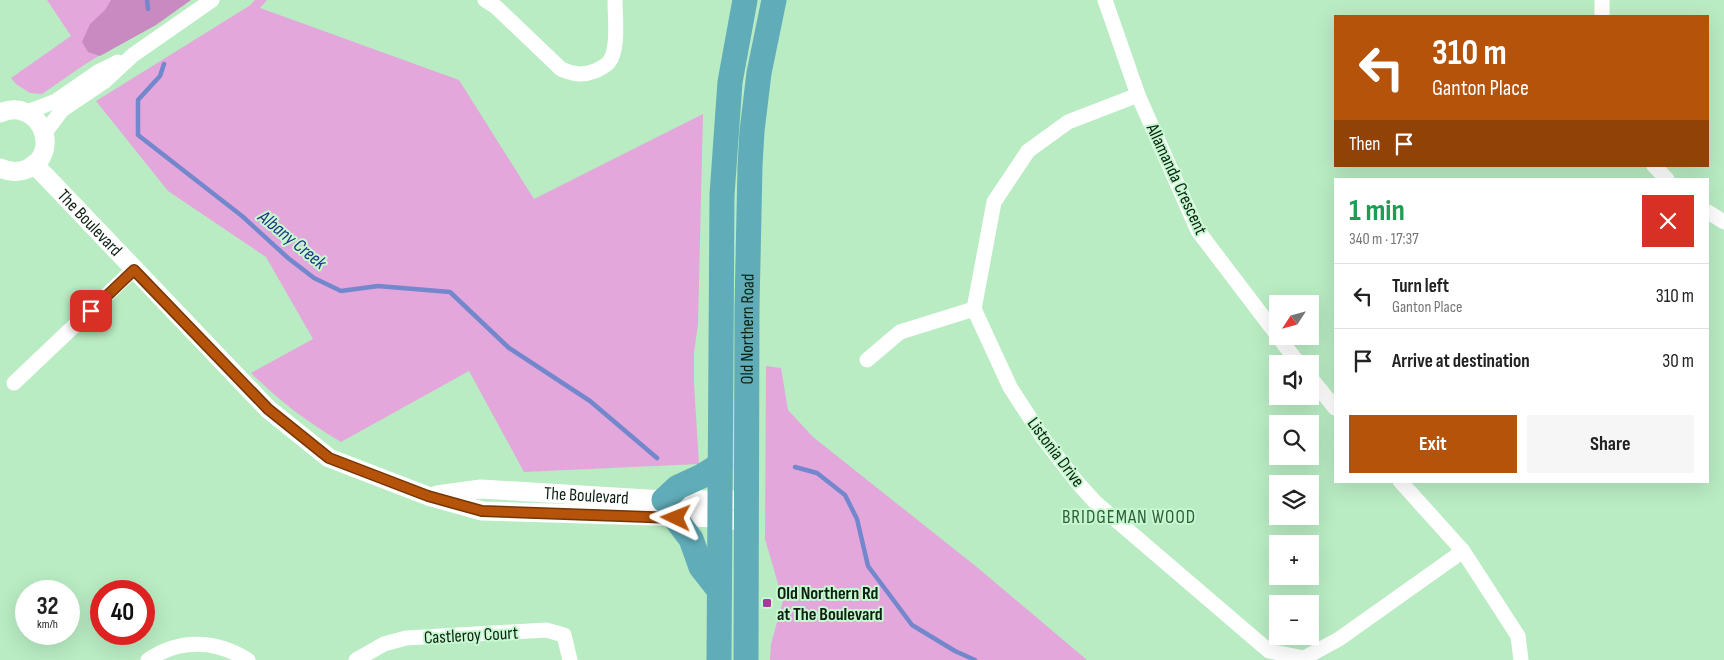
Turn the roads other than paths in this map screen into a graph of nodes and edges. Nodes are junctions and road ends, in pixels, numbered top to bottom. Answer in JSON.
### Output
{"nodes":[{"id":1,"x":212,"y":0,"type":"edge"},
{"id":2,"x":485,"y":0,"type":"edge"},
{"id":3,"x":615,"y":0,"type":"edge"},
{"id":4,"x":745,"y":0,"type":"edge"},
{"id":5,"x":774,"y":0,"type":"edge"},
{"id":6,"x":1105,"y":0,"type":"edge"},
{"id":7,"x":1602,"y":0,"type":"edge"},
{"id":8,"x":1602,"y":15,"type":"edge"},
{"id":9,"x":133,"y":55,"type":"junction"},
{"id":10,"x":1138,"y":95,"type":"junction"},
{"id":11,"x":0,"y":112,"type":"edge"},
{"id":12,"x":26,"y":112,"type":"junction"},
{"id":13,"x":44,"y":134,"type":"junction"},
{"id":14,"x":34,"y":164,"type":"junction"},
{"id":15,"x":1655,"y":167,"type":"edge"},
{"id":16,"x":0,"y":168,"type":"edge"},
{"id":17,"x":1666,"y":178,"type":"edge"},
{"id":18,"x":1709,"y":213,"type":"edge"},
{"id":19,"x":1724,"y":222,"type":"edge"},
{"id":20,"x":134,"y":270,"type":"junction"},
{"id":21,"x":974,"y":309,"type":"junction"},
{"id":22,"x":1292,"y":355,"type":"edge"},
{"id":23,"x":867,"y":360,"type":"dead end"},
{"id":24,"x":14,"y":383,"type":"dead end"},
{"id":25,"x":1319,"y":389,"type":"edge"},
{"id":26,"x":1334,"y":407,"type":"edge"},
{"id":27,"x":720,"y":465,"type":"junction"},
{"id":28,"x":1402,"y":483,"type":"edge"},
{"id":29,"x":670,"y":509,"type":"junction"},
{"id":30,"x":720,"y":509,"type":"junction"},
{"id":31,"x":746,"y":511,"type":"junction"},
{"id":32,"x":1463,"y":551,"type":"junction"},
{"id":33,"x":719,"y":590,"type":"junction"},
{"id":34,"x":148,"y":660,"type":"edge"},
{"id":35,"x":248,"y":660,"type":"edge"},
{"id":36,"x":356,"y":660,"type":"edge"},
{"id":37,"x":570,"y":660,"type":"edge"},
{"id":38,"x":719,"y":660,"type":"edge"},
{"id":39,"x":746,"y":660,"type":"edge"},
{"id":40,"x":1521,"y":660,"type":"edge"}],
"edges":[{"from":1,"to":9,"type":"street"},
{"from":2,"to":3,"type":"street"},
{"from":4,"to":27,"type":"highway","name":"Old Northern Road"},
{"from":5,"to":31,"type":"highway","name":"Old Northern Road"},
{"from":6,"to":10,"type":"street","name":"Allamanda Crescent"},
{"from":7,"to":8,"type":"street"},
{"from":9,"to":12,"type":"street"},
{"from":9,"to":13,"type":"street"},
{"from":10,"to":21,"type":"street"},
{"from":10,"to":22,"type":"street","name":"Allamanda Crescent"},
{"from":11,"to":12,"type":"street"},
{"from":12,"to":13,"type":"street"},
{"from":13,"to":14,"type":"street"},
{"from":14,"to":16,"type":"street"},
{"from":14,"to":20,"type":"street","name":"The Boulevard"},
{"from":15,"to":17,"type":"street"},
{"from":18,"to":19,"type":"street"},
{"from":20,"to":24,"type":"street"},
{"from":20,"to":29,"type":"street","name":"The Boulevard"},
{"from":21,"to":23,"type":"street"},
{"from":21,"to":32,"type":"street","name":"Listonia Drive"},
{"from":25,"to":26,"type":"street"},
{"from":27,"to":29,"type":"highway"},
{"from":27,"to":30,"type":"highway","name":"Old Northern Road"},
{"from":28,"to":32,"type":"street"},
{"from":29,"to":30,"type":"street","name":"The Boulevard"},
{"from":29,"to":33,"type":"highway"},
{"from":30,"to":31,"type":"street","name":"The Boulevard"},
{"from":30,"to":33,"type":"highway","name":"Old Northern Road"},
{"from":31,"to":39,"type":"highway","name":"Old Northern Road"},
{"from":32,"to":40,"type":"street"},
{"from":33,"to":38,"type":"highway","name":"Old Northern Road"},
{"from":34,"to":35,"type":"street"},
{"from":36,"to":37,"type":"street","name":"Castleroy Court"}]}
